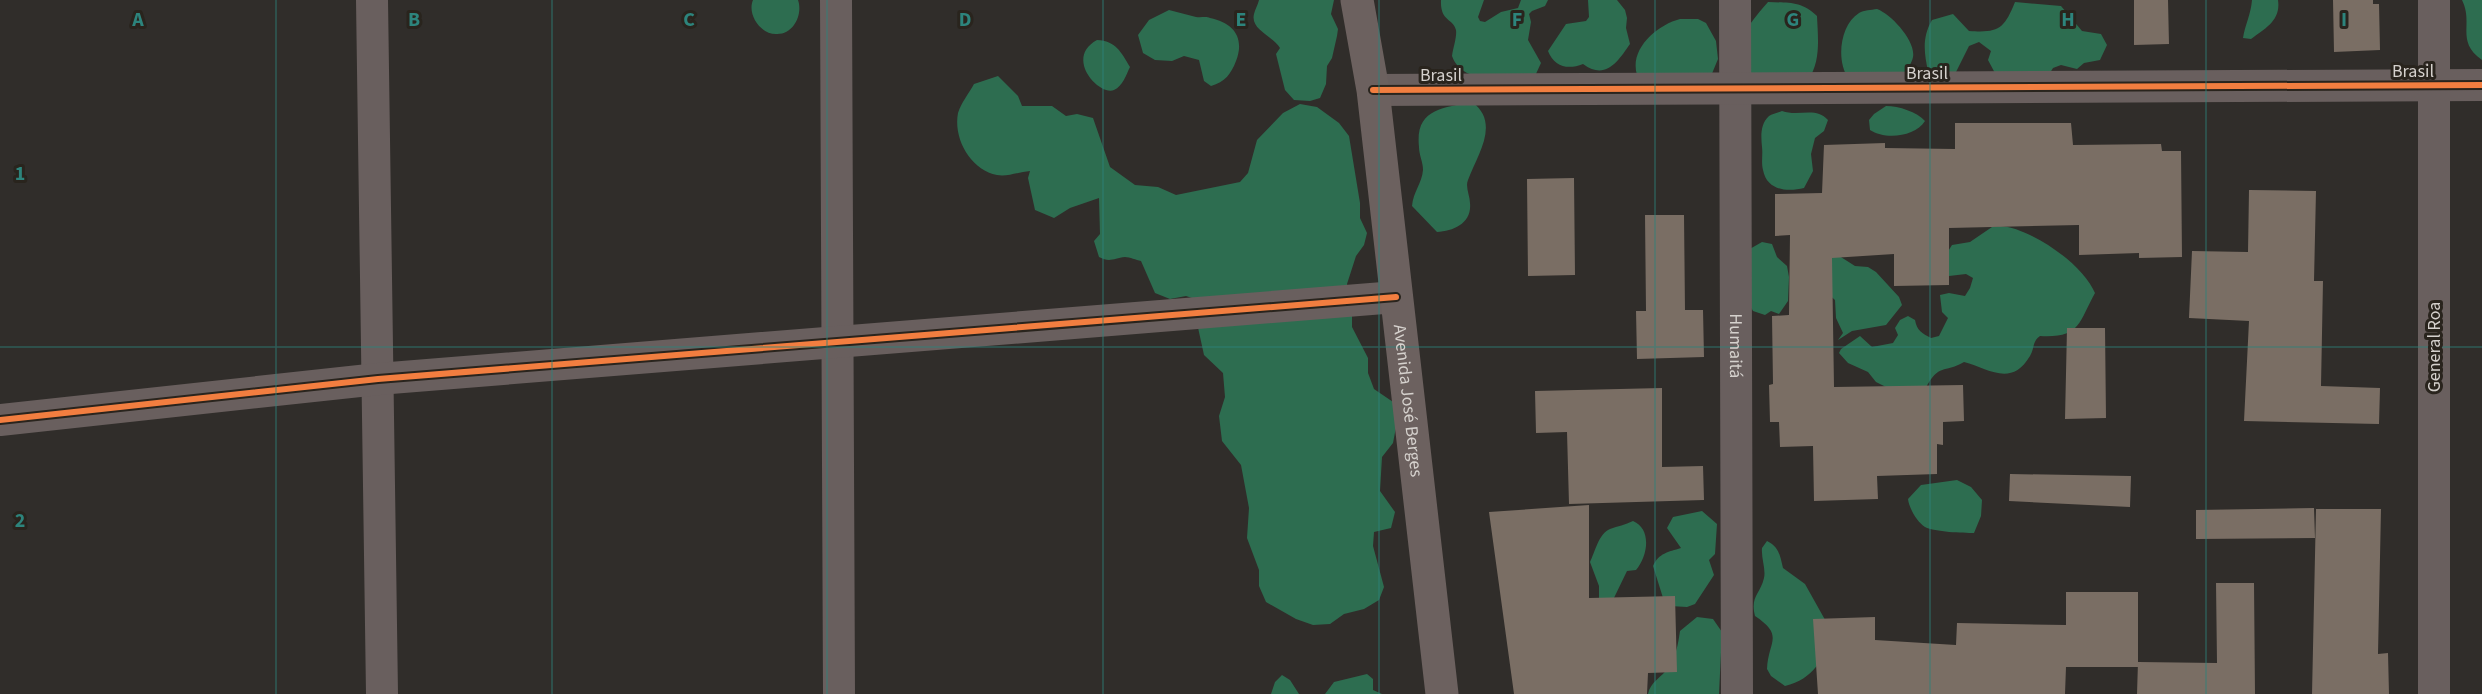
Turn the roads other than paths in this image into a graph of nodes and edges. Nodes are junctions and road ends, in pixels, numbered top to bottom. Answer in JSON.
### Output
{"nodes":[{"id":1,"x":372,"y":0,"type":"edge"},
{"id":2,"x":836,"y":0,"type":"edge"},
{"id":3,"x":1358,"y":0,"type":"edge"},
{"id":4,"x":1735,"y":0,"type":"edge"},
{"id":5,"x":2434,"y":0,"type":"edge"},
{"id":6,"x":2482,"y":85,"type":"edge"},
{"id":7,"x":2434,"y":86,"type":"junction"},
{"id":8,"x":1736,"y":89,"type":"junction"},
{"id":9,"x":1373,"y":90,"type":"junction"},
{"id":10,"x":1396,"y":297,"type":"junction"},
{"id":11,"x":837,"y":342,"type":"junction"},
{"id":12,"x":378,"y":379,"type":"junction"},
{"id":13,"x":0,"y":420,"type":"edge"},
{"id":14,"x":382,"y":694,"type":"edge"},
{"id":15,"x":840,"y":694,"type":"edge"},
{"id":16,"x":1442,"y":694,"type":"edge"},
{"id":17,"x":1737,"y":694,"type":"edge"},
{"id":18,"x":2434,"y":694,"type":"edge"}],
"edges":[{"from":1,"to":12,"type":"street"},
{"from":2,"to":11,"type":"street"},
{"from":3,"to":9,"type":"main road","name":"Avenida José Berges"},
{"from":4,"to":8,"type":"street","name":"Humaitá"},
{"from":5,"to":7,"type":"street","name":"General Roa"},
{"from":6,"to":7,"type":"street","name":"Brasil"},
{"from":7,"to":8,"type":"street","name":"Brasil"},
{"from":7,"to":18,"type":"street","name":"General Roa"},
{"from":8,"to":9,"type":"street","name":"Brasil"},
{"from":8,"to":17,"type":"street","name":"Humaitá"},
{"from":9,"to":10,"type":"main road","name":"Avenida José Berges"},
{"from":10,"to":11,"type":"street"},
{"from":10,"to":16,"type":"main road","name":"Avenida José Berges"},
{"from":11,"to":12,"type":"street"},
{"from":11,"to":15,"type":"street"},
{"from":12,"to":13,"type":"street"},
{"from":12,"to":14,"type":"street"}]}
